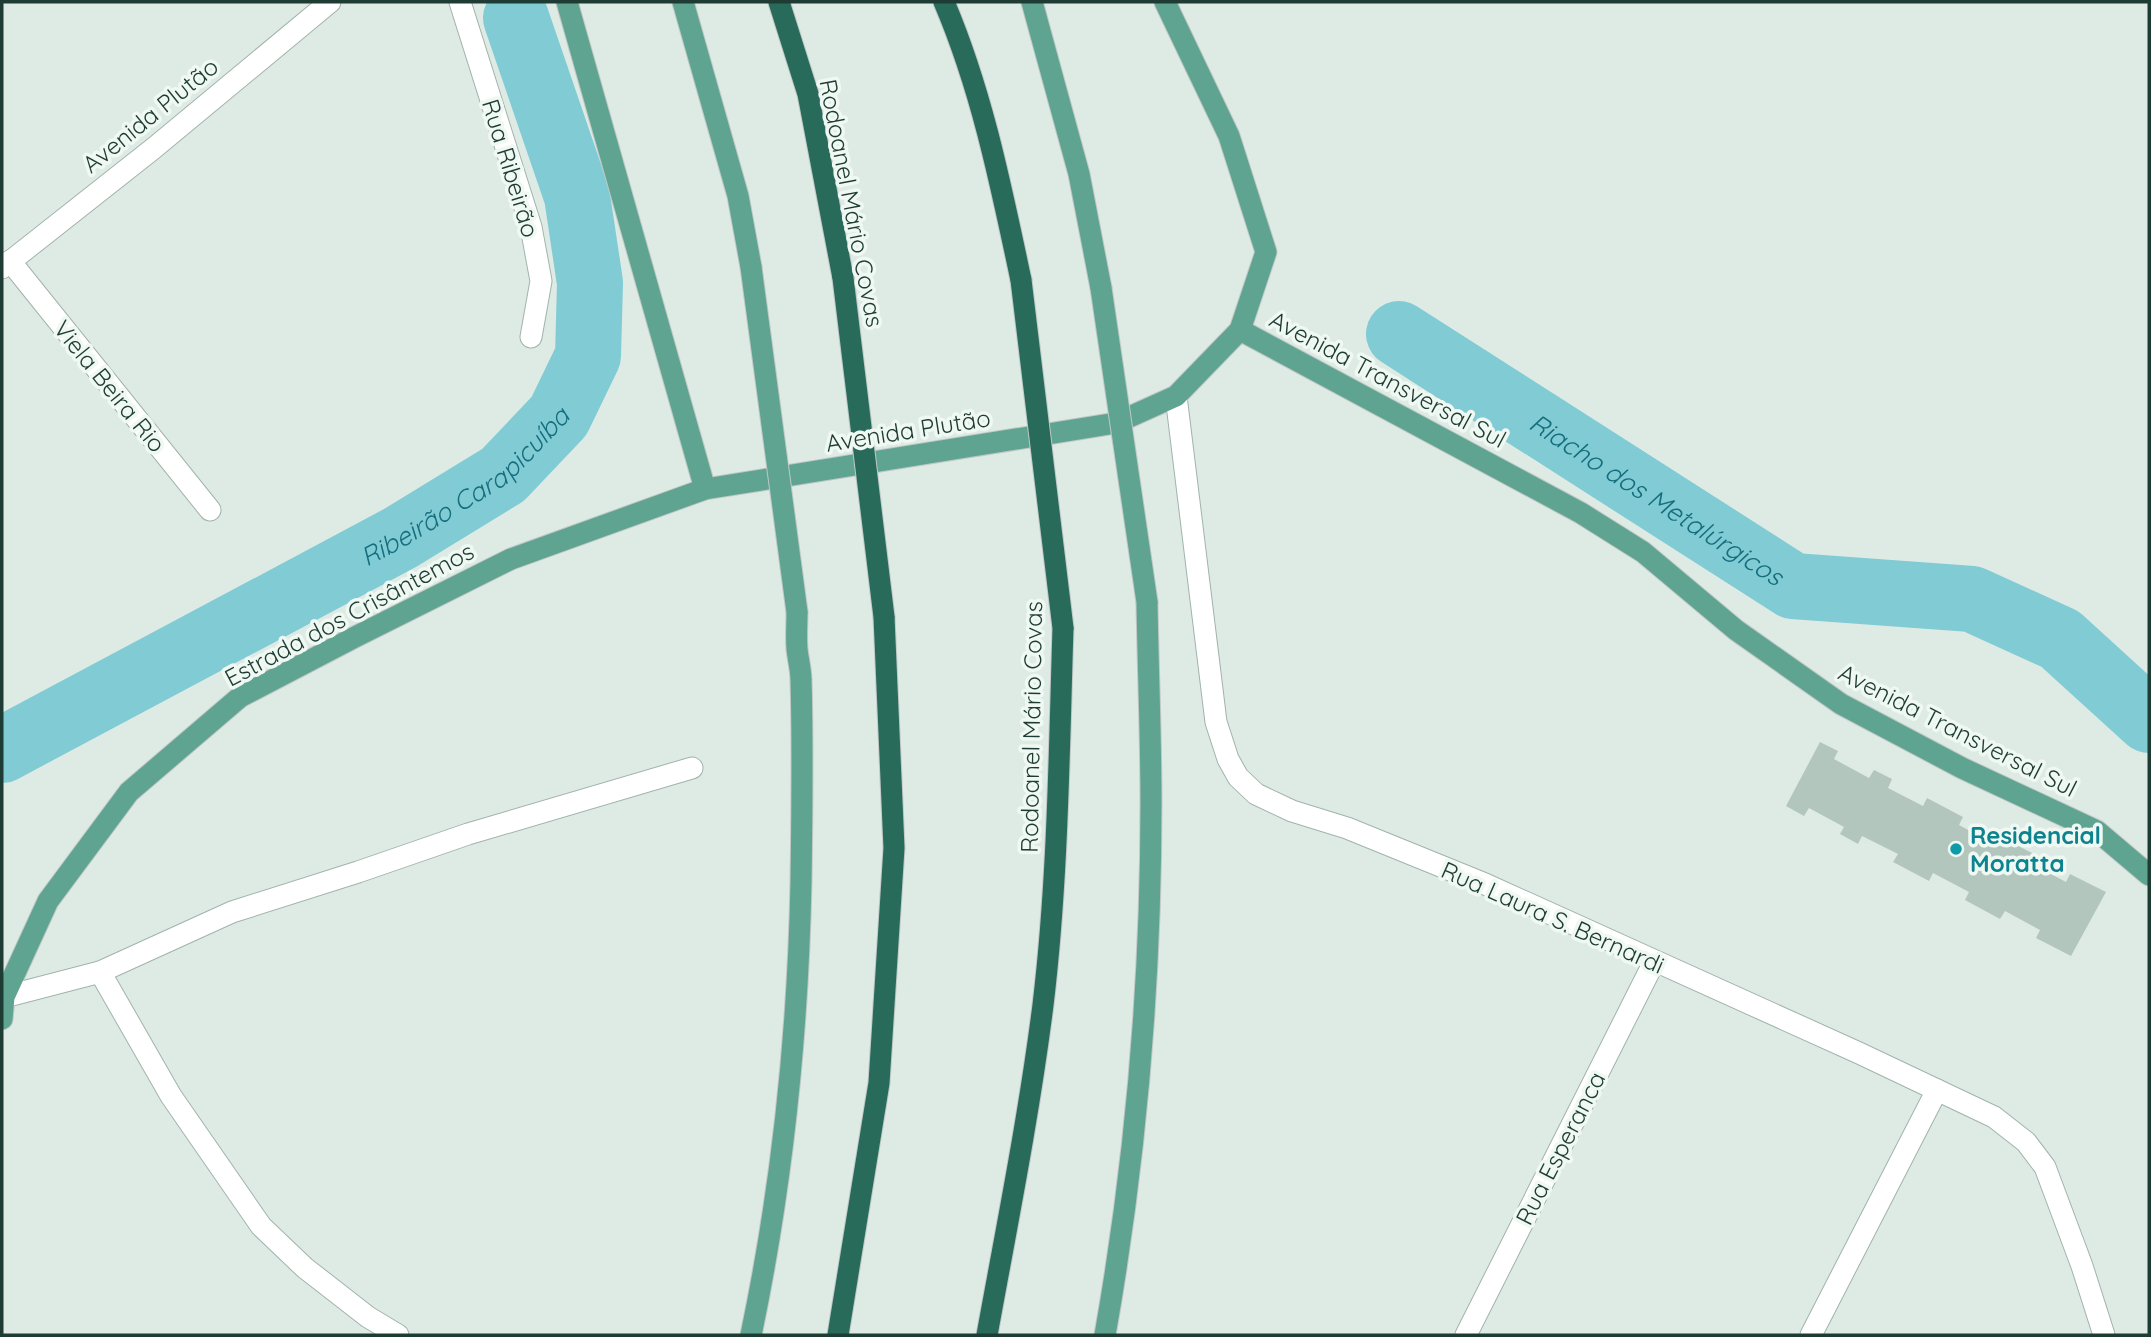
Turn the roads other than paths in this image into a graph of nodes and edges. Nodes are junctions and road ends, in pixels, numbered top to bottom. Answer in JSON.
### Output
{"nodes":[{"id":1,"x":460,"y":2,"type":"edge"},
{"id":2,"x":567,"y":2,"type":"edge"},
{"id":3,"x":683,"y":2,"type":"edge"},
{"id":4,"x":779,"y":2,"type":"edge"},
{"id":5,"x":944,"y":2,"type":"edge"},
{"id":6,"x":1032,"y":2,"type":"edge"},
{"id":7,"x":1165,"y":2,"type":"edge"},
{"id":8,"x":326,"y":3,"type":"edge"},
{"id":9,"x":6,"y":265,"type":"edge"},
{"id":10,"x":1240,"y":330,"type":"junction"},
{"id":11,"x":531,"y":337,"type":"dead end"},
{"id":12,"x":1176,"y":397,"type":"junction"},
{"id":13,"x":705,"y":489,"type":"junction"},
{"id":14,"x":210,"y":510,"type":"dead end"},
{"id":15,"x":692,"y":768,"type":"dead end"},
{"id":16,"x":2149,"y":874,"type":"edge"},
{"id":17,"x":1654,"y":962,"type":"junction"},
{"id":18,"x":100,"y":972,"type":"junction"},
{"id":19,"x":4,"y":997,"type":"junction"},
{"id":20,"x":2,"y":1019,"type":"edge"},
{"id":21,"x":1937,"y":1090,"type":"junction"},
{"id":22,"x":398,"y":1335,"type":"edge"},
{"id":23,"x":751,"y":1335,"type":"edge"},
{"id":24,"x":838,"y":1335,"type":"edge"},
{"id":25,"x":988,"y":1335,"type":"edge"},
{"id":26,"x":1105,"y":1335,"type":"edge"},
{"id":27,"x":1466,"y":1335,"type":"edge"},
{"id":28,"x":1811,"y":1335,"type":"edge"},
{"id":29,"x":2104,"y":1335,"type":"edge"}],
"edges":[{"from":1,"to":11,"type":"street","name":"Rua Ribeirão"},
{"from":2,"to":13,"type":"main road"},
{"from":3,"to":23,"type":"main road","bridge":true},
{"from":4,"to":24,"type":"highway","name":"Rodoanel Mário Covas","bridge":true},
{"from":5,"to":25,"type":"highway","name":"Rodoanel Mário Covas","bridge":true},
{"from":6,"to":26,"type":"main road","bridge":true},
{"from":7,"to":10,"type":"main road","name":"Avenida Plutão"},
{"from":8,"to":9,"type":"street","name":"Avenida Plutão"},
{"from":9,"to":14,"type":"street","name":"Viela Beira Rio"},
{"from":10,"to":12,"type":"main road","name":"Avenida Plutão"},
{"from":10,"to":16,"type":"main road","name":"Avenida Transversal Sul"},
{"from":12,"to":13,"type":"main road","name":"Avenida Plutão"},
{"from":12,"to":17,"type":"street","name":"Rua Laura S. Bernardi"},
{"from":13,"to":19,"type":"main road","name":"Estrada dos Crisântemos"},
{"from":15,"to":18,"type":"street"},
{"from":17,"to":21,"type":"street","name":"Rua Laura S. Bernardi"},
{"from":17,"to":27,"type":"street","name":"Rua Esperanca"},
{"from":18,"to":19,"type":"street"},
{"from":18,"to":22,"type":"street"},
{"from":19,"to":20,"type":"main road","name":"Estrada dos Crisântemos"},
{"from":21,"to":28,"type":"street"},
{"from":21,"to":29,"type":"street","name":"Rua Laura S. Bernardi"}]}
